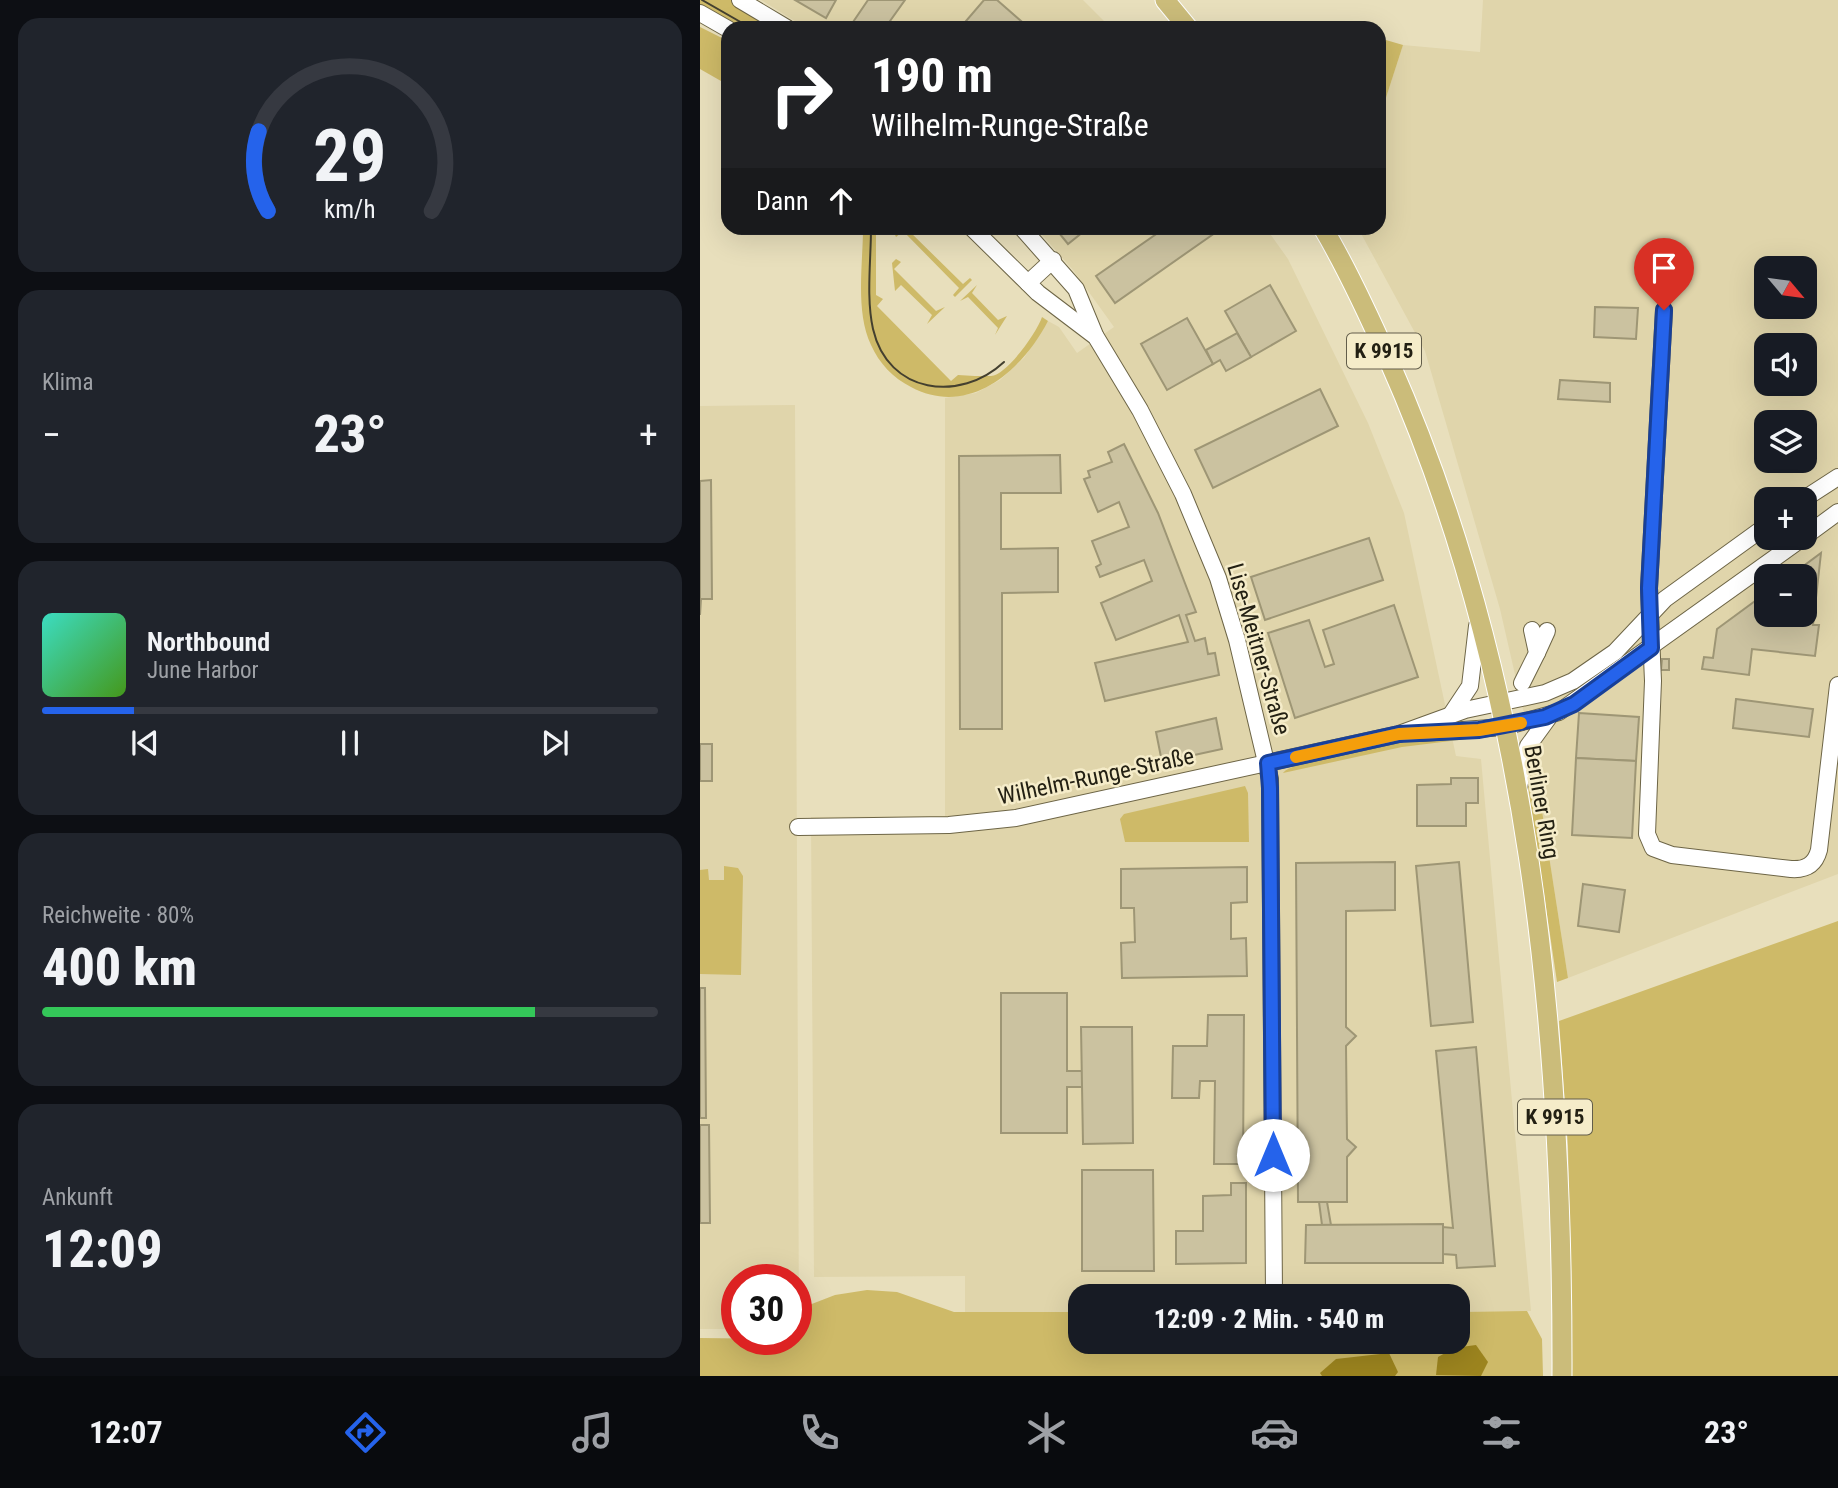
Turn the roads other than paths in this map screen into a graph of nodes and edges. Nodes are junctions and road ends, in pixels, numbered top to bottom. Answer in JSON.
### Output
{"nodes":[{"id":1,"x":740,"y":0,"type":"edge"},
{"id":2,"x":1165,"y":0,"type":"edge"},
{"id":3,"x":700,"y":13,"type":"edge"},
{"id":4,"x":775,"y":21,"type":"edge"},
{"id":5,"x":1182,"y":21,"type":"edge"},
{"id":6,"x":721,"y":25,"type":"edge"},
{"id":7,"x":979,"y":235,"type":"edge"},
{"id":8,"x":1029,"y":235,"type":"edge"},
{"id":9,"x":1327,"y":235,"type":"edge"},
{"id":10,"x":1053,"y":260,"type":"junction"},
{"id":11,"x":1028,"y":283,"type":"junction"},
{"id":12,"x":1664,"y":310,"type":"dead end"},
{"id":13,"x":1096,"y":337,"type":"junction"},
{"id":14,"x":1838,"y":477,"type":"edge"},
{"id":15,"x":1817,"y":491,"type":"edge"},
{"id":16,"x":1838,"y":512,"type":"edge"},
{"id":17,"x":1817,"y":527,"type":"edge"},
{"id":18,"x":1754,"y":535,"type":"edge"},
{"id":19,"x":1786,"y":550,"type":"edge"},
{"id":20,"x":1649,"y":614,"type":"junction"},
{"id":21,"x":1478,"y":617,"type":"junction"},
{"id":22,"x":1539,"y":630,"type":"dead end"},
{"id":23,"x":1651,"y":648,"type":"junction"},
{"id":24,"x":1522,"y":683,"type":"dead end"},
{"id":25,"x":1838,"y":685,"type":"edge"},
{"id":26,"x":1499,"y":704,"type":"junction"},
{"id":27,"x":1551,"y":715,"type":"junction"},
{"id":28,"x":1447,"y":718,"type":"junction"},
{"id":29,"x":1504,"y":727,"type":"junction"},
{"id":30,"x":1399,"y":734,"type":"junction"},
{"id":31,"x":1268,"y":763,"type":"junction"},
{"id":32,"x":1517,"y":800,"type":"junction"},
{"id":33,"x":798,"y":827,"type":"dead end"},
{"id":34,"x":1273,"y":1284,"type":"edge"},
{"id":35,"x":1562,"y":1376,"type":"edge"}],
"edges":[{"from":1,"to":4,"type":"street"},
{"from":2,"to":5,"type":"main road"},
{"from":3,"to":6,"type":"street"},
{"from":7,"to":11,"type":"street","name":"Lise-Meitner-Straße"},
{"from":8,"to":10,"type":"street","name":"Lise-Meitner-Straße"},
{"from":9,"to":21,"type":"main road","name":"Berliner Ring","number":"K 9915"},
{"from":10,"to":11,"type":"street"},
{"from":10,"to":13,"type":"street","name":"Lise-Meitner-Straße"},
{"from":11,"to":13,"type":"street","name":"Lise-Meitner-Straße"},
{"from":12,"to":20,"type":"street"},
{"from":13,"to":31,"type":"street","name":"Lise-Meitner-Straße"},
{"from":14,"to":15,"type":"street"},
{"from":16,"to":17,"type":"street"},
{"from":18,"to":20,"type":"street","name":"Wilhelm-Runge-Straße"},
{"from":19,"to":23,"type":"street"},
{"from":20,"to":23,"type":"street"},
{"from":20,"to":26,"type":"street","name":"Wilhelm-Runge-Straße"},
{"from":21,"to":26,"type":"main road","name":"Berliner Ring","number":"K 9915"},
{"from":21,"to":28,"type":"street"},
{"from":22,"to":24,"type":"street"},
{"from":23,"to":25,"type":"street"},
{"from":23,"to":27,"type":"street"},
{"from":26,"to":28,"type":"street","name":"Wilhelm-Runge-Straße"},
{"from":26,"to":29,"type":"main road","name":"Berliner Ring"},
{"from":27,"to":29,"type":"street","name":"Wilhelm-Runge-Straße"},
{"from":27,"to":32,"type":"street"},
{"from":28,"to":30,"type":"street","name":"Wilhelm-Runge-Straße"},
{"from":29,"to":30,"type":"street","name":"Wilhelm-Runge-Straße"},
{"from":29,"to":32,"type":"main road","name":"Berliner Ring","number":"K 9915"},
{"from":30,"to":31,"type":"street","name":"Wilhelm-Runge-Straße"},
{"from":31,"to":33,"type":"street","name":"Wilhelm-Runge-Straße"},
{"from":31,"to":34,"type":"street","name":"Lise-Meitner-Straße"},
{"from":32,"to":35,"type":"main road","name":"Berliner Ring","number":"K 9915"}]}
